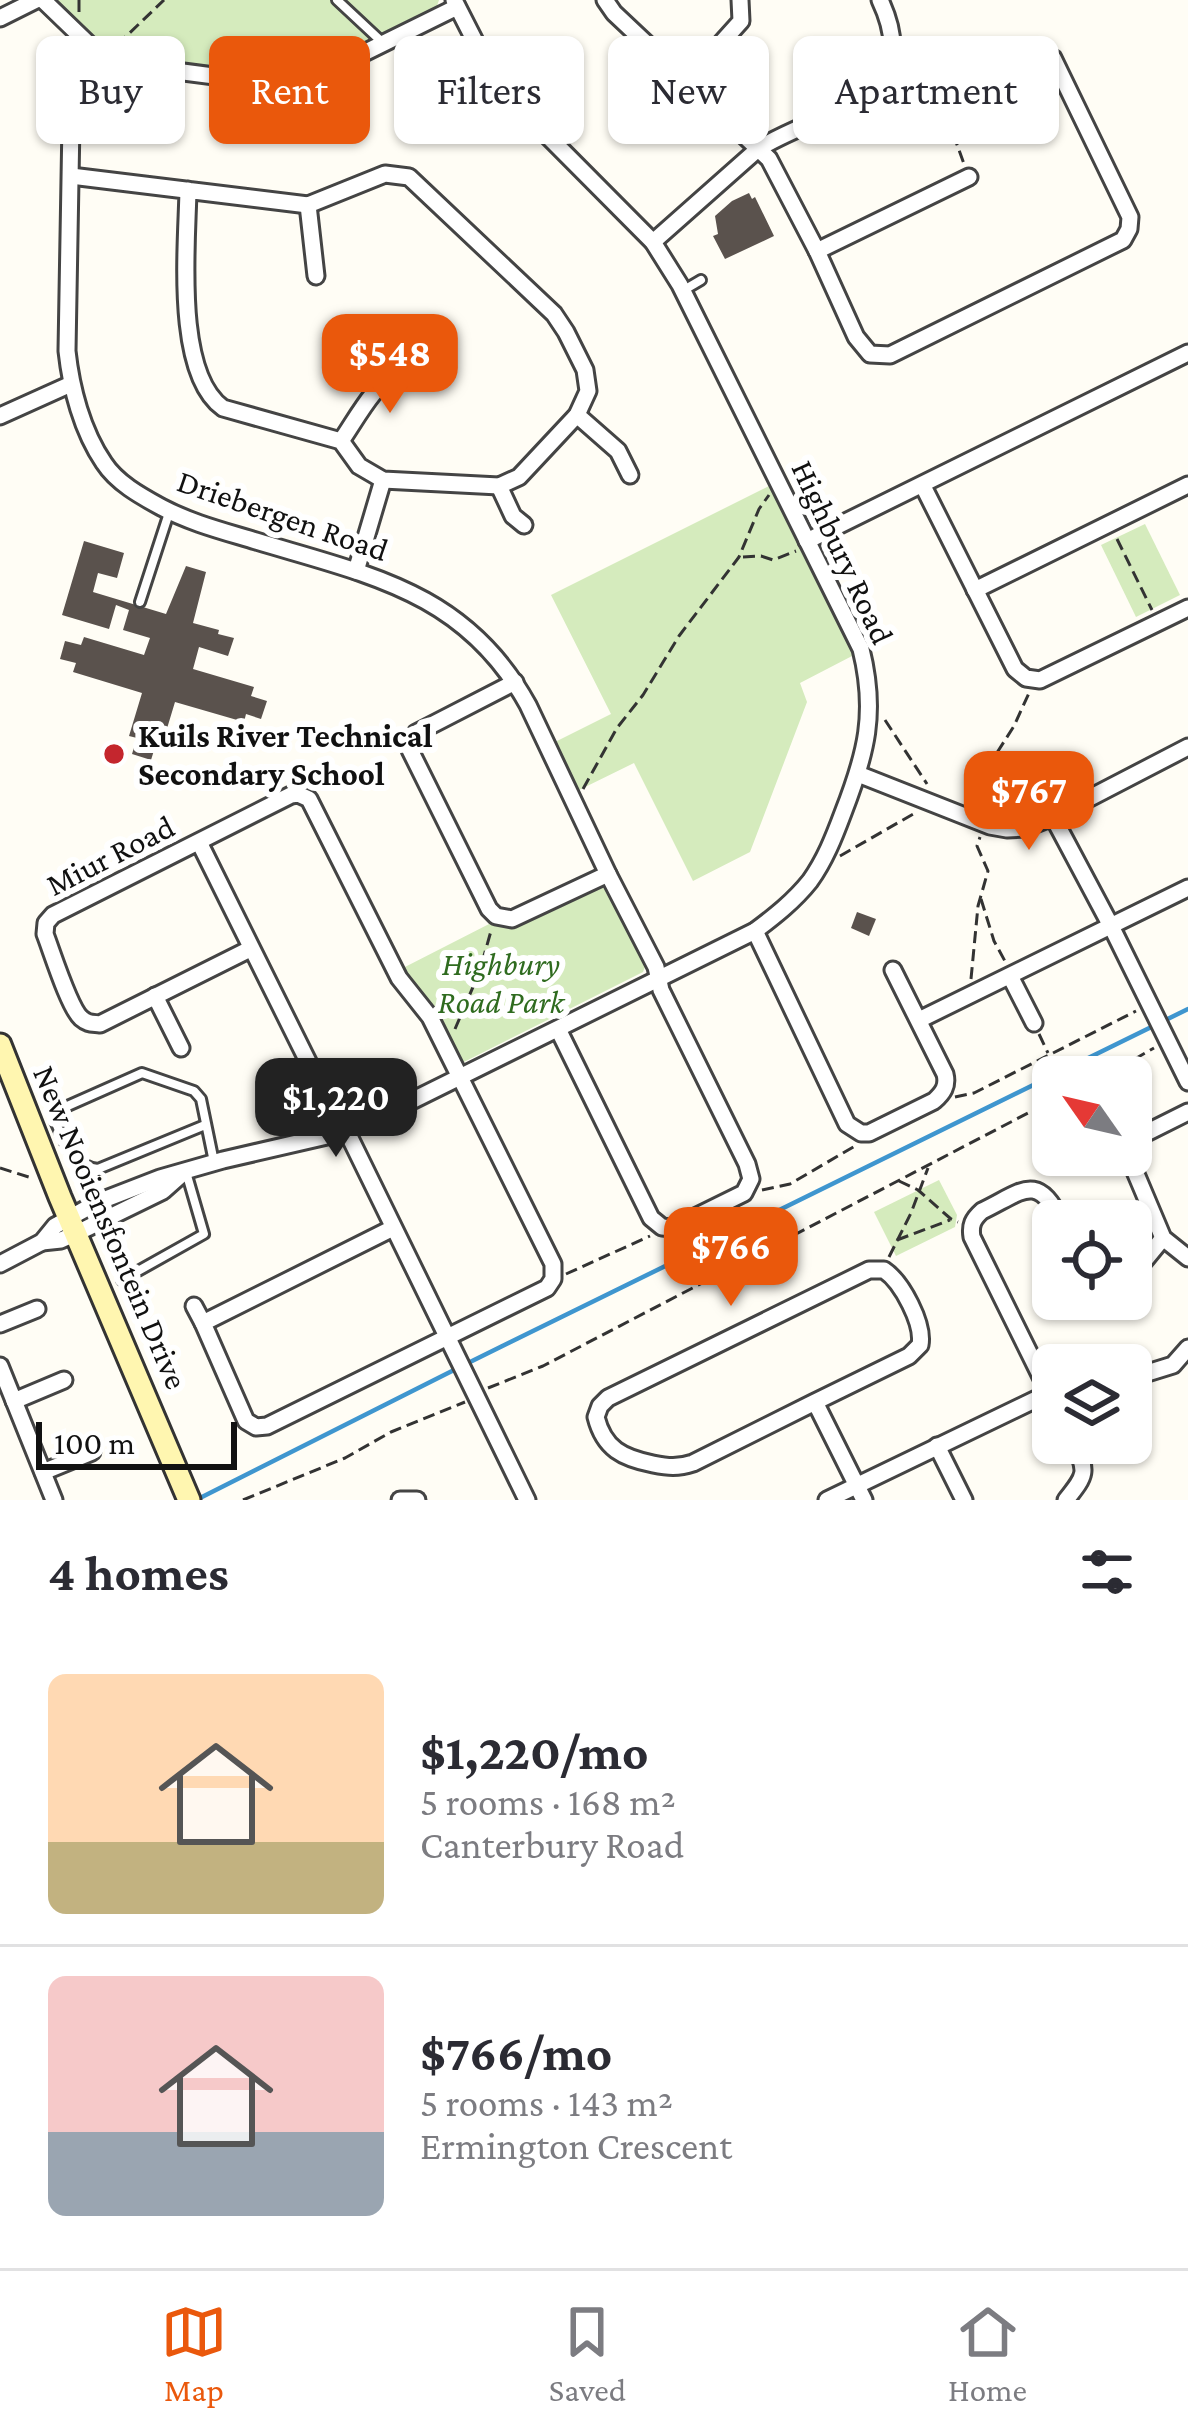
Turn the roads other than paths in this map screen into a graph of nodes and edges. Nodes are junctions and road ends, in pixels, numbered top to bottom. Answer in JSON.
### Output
{"nodes":[{"id":1,"x":40,"y":0,"type":"edge"},
{"id":2,"x":338,"y":0,"type":"edge"},
{"id":3,"x":605,"y":0,"type":"edge"},
{"id":4,"x":740,"y":0,"type":"edge"},
{"id":5,"x":880,"y":0,"type":"edge"},
{"id":6,"x":455,"y":4,"type":"edge"},
{"id":7,"x":0,"y":18,"type":"edge"},
{"id":8,"x":84,"y":36,"type":"edge"},
{"id":9,"x":639,"y":36,"type":"edge"},
{"id":10,"x":728,"y":36,"type":"edge"},
{"id":11,"x":892,"y":36,"type":"edge"},
{"id":12,"x":383,"y":43,"type":"junction"},
{"id":13,"x":1059,"y":70,"type":"edge"},
{"id":14,"x":185,"y":73,"type":"edge"},
{"id":15,"x":793,"y":129,"type":"edge"},
{"id":16,"x":71,"y":144,"type":"edge"},
{"id":17,"x":753,"y":144,"type":"edge"},
{"id":18,"x":758,"y":149,"type":"junction"},
{"id":19,"x":71,"y":176,"type":"junction"},
{"id":20,"x":968,"y":177,"type":"road end"},
{"id":21,"x":188,"y":190,"type":"junction"},
{"id":22,"x":308,"y":205,"type":"junction"},
{"id":23,"x":652,"y":242,"type":"junction"},
{"id":24,"x":817,"y":251,"type":"junction"},
{"id":25,"x":316,"y":276,"type":"dead end"},
{"id":26,"x":701,"y":280,"type":"dead end"},
{"id":27,"x":683,"y":290,"type":"junction"},
{"id":28,"x":1188,"y":353,"type":"edge"},
{"id":29,"x":429,"y":368,"type":"dead end"},
{"id":30,"x":71,"y":384,"type":"junction"},
{"id":31,"x":577,"y":415,"type":"junction"},
{"id":32,"x":0,"y":416,"type":"edge"},
{"id":33,"x":340,"y":441,"type":"junction"},
{"id":34,"x":630,"y":475,"type":"dead end"},
{"id":35,"x":382,"y":480,"type":"junction"},
{"id":36,"x":1188,"y":485,"type":"edge"},
{"id":37,"x":499,"y":486,"type":"junction"},
{"id":38,"x":923,"y":486,"type":"junction"},
{"id":39,"x":169,"y":511,"type":"junction"},
{"id":40,"x":524,"y":525,"type":"dead end"},
{"id":41,"x":808,"y":543,"type":"junction"},
{"id":42,"x":356,"y":572,"type":"junction"},
{"id":43,"x":975,"y":590,"type":"junction"},
{"id":44,"x":140,"y":602,"type":"dead end"},
{"id":45,"x":1188,"y":608,"type":"edge"},
{"id":46,"x":515,"y":682,"type":"junction"},
{"id":47,"x":1188,"y":747,"type":"edge"},
{"id":48,"x":858,"y":774,"type":"junction"},
{"id":49,"x":1052,"y":817,"type":"junction"},
{"id":50,"x":199,"y":842,"type":"junction"},
{"id":51,"x":608,"y":874,"type":"junction"},
{"id":52,"x":1188,"y":888,"type":"edge"},
{"id":53,"x":1111,"y":926,"type":"junction"},
{"id":54,"x":754,"y":931,"type":"junction"},
{"id":55,"x":250,"y":949,"type":"junction"},
{"id":56,"x":893,"y":970,"type":"dead end"},
{"id":57,"x":1010,"y":976,"type":"junction"},
{"id":58,"x":658,"y":978,"type":"junction"},
{"id":59,"x":155,"y":995,"type":"junction"},
{"id":60,"x":919,"y":1020,"type":"junction"},
{"id":61,"x":1034,"y":1023,"type":"road end"},
{"id":62,"x":558,"y":1029,"type":"junction"},
{"id":63,"x":0,"y":1045,"type":"edge"},
{"id":64,"x":181,"y":1048,"type":"dead end"},
{"id":65,"x":460,"y":1076,"type":"junction"},
{"id":66,"x":1188,"y":1082,"type":"edge"},
{"id":67,"x":1188,"y":1112,"type":"edge"},
{"id":68,"x":205,"y":1125,"type":"junction"},
{"id":69,"x":344,"y":1130,"type":"junction"},
{"id":70,"x":1152,"y":1130,"type":"edge"},
{"id":71,"x":214,"y":1162,"type":"junction"},
{"id":72,"x":185,"y":1173,"type":"junction"},
{"id":73,"x":1137,"y":1176,"type":"edge"},
{"id":74,"x":1049,"y":1200,"type":"edge"},
{"id":75,"x":73,"y":1225,"type":"junction"},
{"id":76,"x":393,"y":1228,"type":"junction"},
{"id":77,"x":1163,"y":1238,"type":"junction"},
{"id":78,"x":1152,"y":1251,"type":"edge"},
{"id":79,"x":1188,"y":1258,"type":"edge"},
{"id":80,"x":0,"y":1264,"type":"edge"},
{"id":81,"x":122,"y":1280,"type":"dead end"},
{"id":82,"x":194,"y":1306,"type":"dead end"},
{"id":83,"x":37,"y":1309,"type":"dead end"},
{"id":84,"x":203,"y":1323,"type":"junction"},
{"id":85,"x":0,"y":1324,"type":"edge"},
{"id":86,"x":450,"y":1345,"type":"junction"},
{"id":87,"x":1188,"y":1348,"type":"edge"},
{"id":88,"x":1032,"y":1356,"type":"edge"},
{"id":89,"x":0,"y":1366,"type":"edge"},
{"id":90,"x":1152,"y":1372,"type":"edge"},
{"id":91,"x":64,"y":1380,"type":"dead end"},
{"id":92,"x":14,"y":1401,"type":"junction"},
{"id":93,"x":815,"y":1402,"type":"junction"},
{"id":94,"x":1032,"y":1403,"type":"edge"},
{"id":95,"x":937,"y":1446,"type":"junction"},
{"id":96,"x":92,"y":1452,"type":"dead end"},
{"id":97,"x":1083,"y":1464,"type":"edge"},
{"id":98,"x":43,"y":1472,"type":"junction"},
{"id":99,"x":860,"y":1492,"type":"edge"},
{"id":100,"x":188,"y":1497,"type":"edge"},
{"id":101,"x":54,"y":1500,"type":"edge"},
{"id":102,"x":400,"y":1500,"type":"edge"},
{"id":103,"x":417,"y":1500,"type":"edge"},
{"id":104,"x":527,"y":1500,"type":"edge"},
{"id":105,"x":827,"y":1500,"type":"edge"},
{"id":106,"x":964,"y":1500,"type":"edge"},
{"id":107,"x":1066,"y":1500,"type":"edge"}],
"edges":[{"from":1,"to":7,"type":"street"},
{"from":1,"to":8,"type":"street"},
{"from":2,"to":12,"type":"lane"},
{"from":3,"to":9,"type":"street"},
{"from":4,"to":10,"type":"street"},
{"from":5,"to":11,"type":"street"},
{"from":6,"to":12,"type":"street"},
{"from":6,"to":23,"type":"street","name":"Highbury Road"},
{"from":12,"to":14,"type":"street"},
{"from":13,"to":24,"type":"street"},
{"from":15,"to":18,"type":"street"},
{"from":16,"to":19,"type":"street","name":"Driebergen Road"},
{"from":17,"to":18,"type":"street"},
{"from":18,"to":23,"type":"street"},
{"from":18,"to":24,"type":"street"},
{"from":19,"to":21,"type":"street"},
{"from":19,"to":30,"type":"street","name":"Driebergen Road"},
{"from":20,"to":24,"type":"street"},
{"from":21,"to":22,"type":"street"},
{"from":21,"to":33,"type":"street"},
{"from":22,"to":25,"type":"street"},
{"from":22,"to":31,"type":"street"},
{"from":23,"to":27,"type":"street","name":"Highbury Road"},
{"from":26,"to":27,"type":"lane"},
{"from":27,"to":41,"type":"street","name":"Highbury Road"},
{"from":28,"to":38,"type":"street"},
{"from":29,"to":33,"type":"street"},
{"from":30,"to":32,"type":"street"},
{"from":30,"to":39,"type":"street","name":"Driebergen Road"},
{"from":31,"to":34,"type":"street"},
{"from":31,"to":37,"type":"street"},
{"from":33,"to":35,"type":"street"},
{"from":35,"to":37,"type":"street"},
{"from":35,"to":42,"type":"street"},
{"from":36,"to":43,"type":"street"},
{"from":37,"to":40,"type":"street"},
{"from":38,"to":41,"type":"street"},
{"from":38,"to":43,"type":"street"},
{"from":39,"to":42,"type":"street","name":"Driebergen Road"},
{"from":39,"to":44,"type":"lane"},
{"from":41,"to":48,"type":"street","name":"Highbury Road"},
{"from":42,"to":46,"type":"street","name":"Driebergen Road"},
{"from":43,"to":45,"type":"street"},
{"from":46,"to":51,"type":"street","name":"Driebergen Road"},
{"from":46,"to":51,"type":"street"},
{"from":47,"to":49,"type":"street"},
{"from":48,"to":49,"type":"street"},
{"from":48,"to":54,"type":"street","name":"Highbury Road"},
{"from":49,"to":53,"type":"street"},
{"from":50,"to":55,"type":"street"},
{"from":50,"to":59,"type":"street","name":"Miur Road"},
{"from":50,"to":65,"type":"street","name":"Miur Road"},
{"from":51,"to":58,"type":"street","name":"Driebergen Road"},
{"from":52,"to":53,"type":"street"},
{"from":53,"to":57,"type":"street"},
{"from":53,"to":66,"type":"street"},
{"from":54,"to":58,"type":"street","name":"Highbury Road"},
{"from":54,"to":60,"type":"street"},
{"from":55,"to":59,"type":"street","name":"Miur Road"},
{"from":55,"to":69,"type":"street"},
{"from":56,"to":60,"type":"street"},
{"from":57,"to":60,"type":"street"},
{"from":57,"to":61,"type":"street"},
{"from":58,"to":62,"type":"street","name":"Highbury Road"},
{"from":58,"to":62,"type":"street","name":"Driebergen Road"},
{"from":59,"to":64,"type":"street"},
{"from":62,"to":65,"type":"street","name":"Highbury Road"},
{"from":63,"to":75,"type":"street","name":"New Nooiensfontein Drive"},
{"from":65,"to":69,"type":"street","name":"Highbury Road"},
{"from":65,"to":86,"type":"street","name":"Miur Road"},
{"from":67,"to":70,"type":"street"},
{"from":68,"to":68,"type":"lane"},
{"from":68,"to":71,"type":"lane"},
{"from":69,"to":71,"type":"street","name":"Highbury Road"},
{"from":69,"to":76,"type":"street"},
{"from":71,"to":72,"type":"street","name":"Highbury Road"},
{"from":72,"to":75,"type":"street","name":"Highbury Road"},
{"from":72,"to":81,"type":"lane"},
{"from":73,"to":77,"type":"street"},
{"from":74,"to":88,"type":"street"},
{"from":75,"to":80,"type":"street","name":"Highbury Road"},
{"from":75,"to":100,"type":"street","name":"New Nooiensfontein Drive"},
{"from":76,"to":84,"type":"street"},
{"from":76,"to":86,"type":"street"},
{"from":77,"to":78,"type":"street"},
{"from":77,"to":79,"type":"street"},
{"from":82,"to":84,"type":"street"},
{"from":83,"to":85,"type":"street"},
{"from":84,"to":86,"type":"street"},
{"from":86,"to":104,"type":"street"},
{"from":87,"to":90,"type":"street"},
{"from":89,"to":92,"type":"street"},
{"from":91,"to":92,"type":"street"},
{"from":92,"to":98,"type":"street"},
{"from":93,"to":93,"type":"street"},
{"from":93,"to":99,"type":"street"},
{"from":94,"to":95,"type":"street"},
{"from":95,"to":99,"type":"street"},
{"from":95,"to":106,"type":"street"},
{"from":96,"to":98,"type":"street"},
{"from":97,"to":107,"type":"street"},
{"from":98,"to":101,"type":"street"},
{"from":99,"to":105,"type":"street"},
{"from":102,"to":103,"type":"street"}]}
